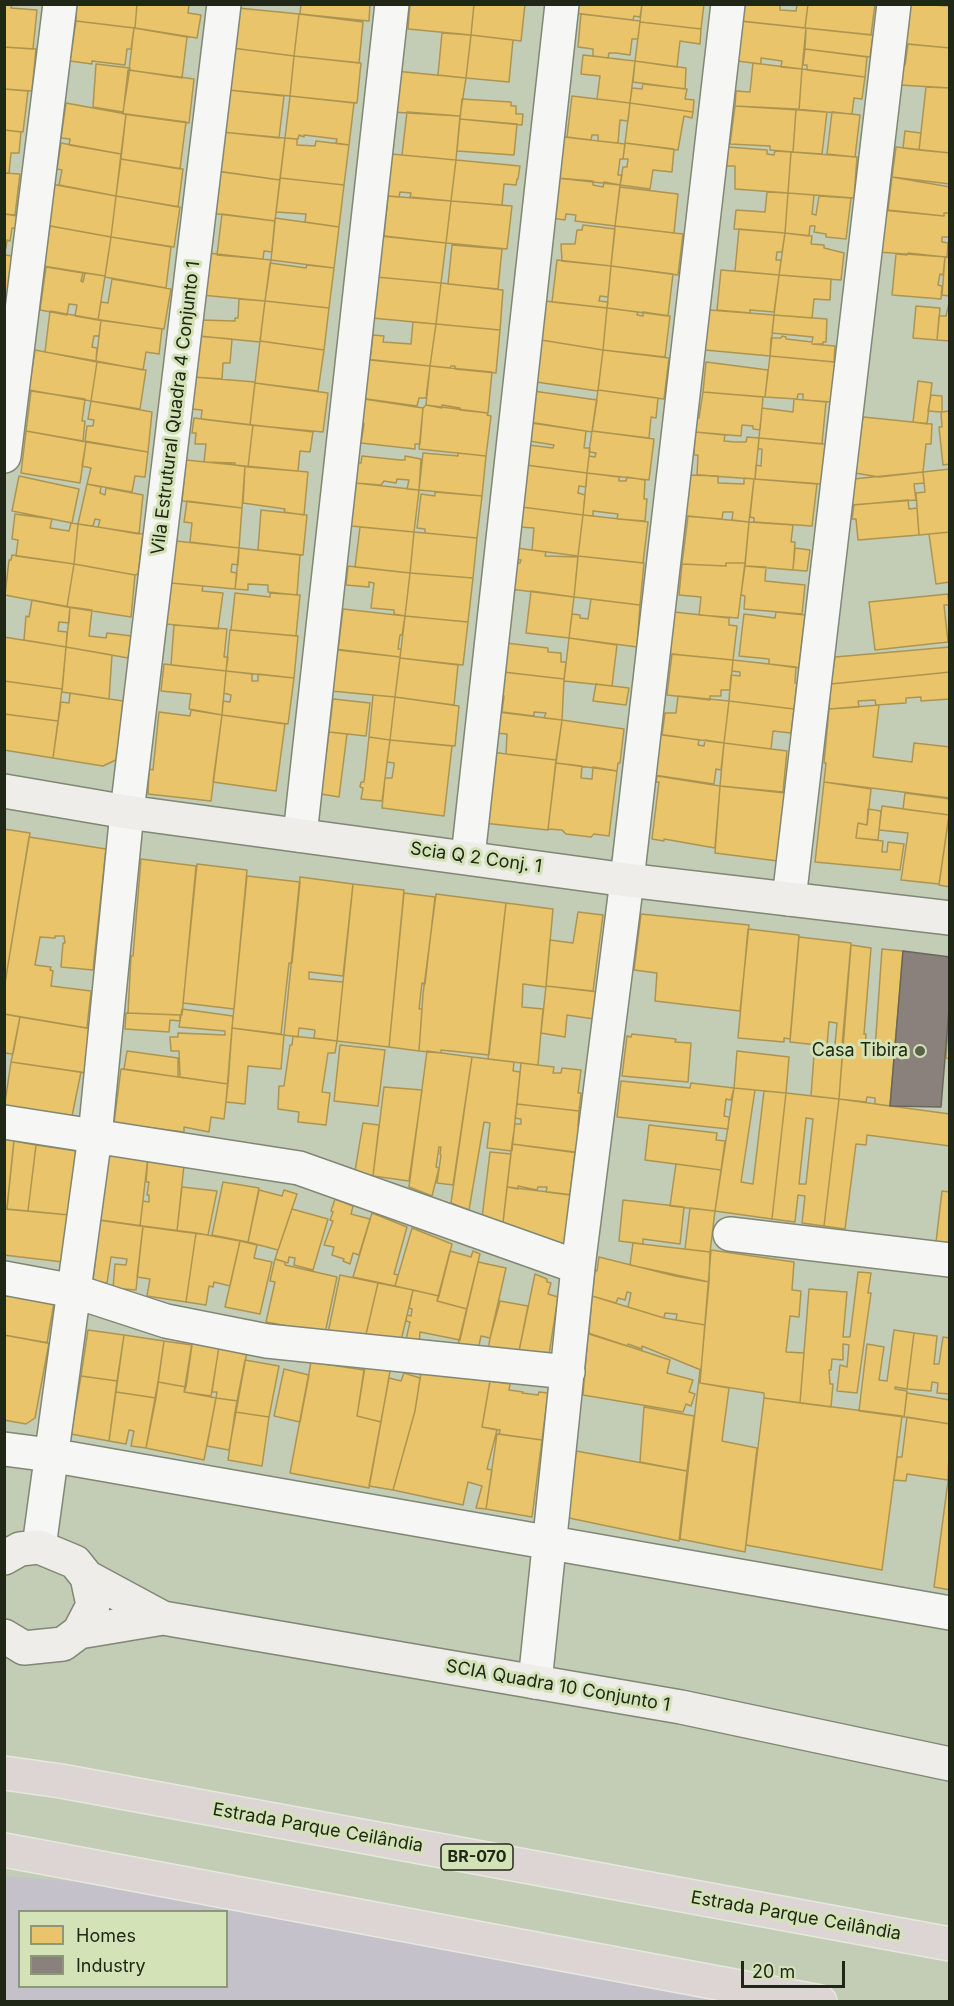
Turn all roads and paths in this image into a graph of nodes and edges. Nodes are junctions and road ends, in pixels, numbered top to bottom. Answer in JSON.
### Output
{"nodes":[{"id":1,"x":60,"y":4,"type":"edge"},
{"id":2,"x":224,"y":4,"type":"edge"},
{"id":3,"x":392,"y":4,"type":"edge"},
{"id":4,"x":562,"y":4,"type":"edge"},
{"id":5,"x":728,"y":4,"type":"edge"},
{"id":6,"x":894,"y":4,"type":"edge"},
{"id":7,"x":4,"y":456,"type":"edge"},
{"id":8,"x":4,"y":791,"type":"edge"},
{"id":9,"x":127,"y":812,"type":"junction"},
{"id":10,"x":300,"y":836,"type":"junction"},
{"id":11,"x":468,"y":857,"type":"junction"},
{"id":12,"x":627,"y":880,"type":"junction"},
{"id":13,"x":789,"y":898,"type":"junction"},
{"id":14,"x":950,"y":918,"type":"edge"},
{"id":15,"x":4,"y":1122,"type":"edge"},
{"id":16,"x":95,"y":1136,"type":"junction"},
{"id":17,"x":730,"y":1234,"type":"dead end"},
{"id":18,"x":950,"y":1260,"type":"edge"},
{"id":19,"x":578,"y":1267,"type":"junction"},
{"id":20,"x":4,"y":1278,"type":"edge"},
{"id":21,"x":74,"y":1291,"type":"junction"},
{"id":22,"x":568,"y":1372,"type":"junction"},
{"id":23,"x":4,"y":1449,"type":"edge"},
{"id":24,"x":50,"y":1455,"type":"junction"},
{"id":25,"x":551,"y":1544,"type":"junction"},
{"id":26,"x":39,"y":1547,"type":"junction"},
{"id":27,"x":4,"y":1558,"type":"edge"},
{"id":28,"x":87,"y":1577,"type":"junction"},
{"id":29,"x":950,"y":1613,"type":"edge"},
{"id":30,"x":163,"y":1618,"type":"junction"},
{"id":31,"x":79,"y":1632,"type":"junction"},
{"id":32,"x":4,"y":1636,"type":"edge"},
{"id":33,"x":535,"y":1682,"type":"junction"},
{"id":34,"x":950,"y":1764,"type":"edge"},
{"id":35,"x":4,"y":1773,"type":"edge"},
{"id":36,"x":4,"y":1850,"type":"edge"},
{"id":37,"x":950,"y":1944,"type":"edge"},
{"id":38,"x":820,"y":2001,"type":"edge"}],
"edges":[{"from":1,"to":7,"type":"street"},
{"from":2,"to":9,"type":"street","name":"Vila Estrutural Quadra 4 Conjunto 1"},
{"from":3,"to":10,"type":"street"},
{"from":4,"to":11,"type":"street"},
{"from":5,"to":12,"type":"street"},
{"from":6,"to":13,"type":"street"},
{"from":8,"to":9,"type":"street","name":"Scia Q 2 Conj. 1"},
{"from":9,"to":10,"type":"street","name":"Scia Q 2 Conj. 1"},
{"from":9,"to":16,"type":"street","name":"Vila Estrutural Quadra 4 Conjunto 1"},
{"from":10,"to":11,"type":"street","name":"Scia Q 2 Conj. 1"},
{"from":11,"to":12,"type":"street","name":"Scia Q 2 Conj. 1"},
{"from":12,"to":13,"type":"street","name":"Scia Q 2 Conj. 1"},
{"from":12,"to":19,"type":"street"},
{"from":13,"to":14,"type":"street","name":"Scia Q 2 Conj. 1"},
{"from":15,"to":16,"type":"street"},
{"from":16,"to":19,"type":"street"},
{"from":16,"to":21,"type":"street","name":"Vila Estrutural Quadra 4 Conjunto 1"},
{"from":17,"to":18,"type":"street"},
{"from":19,"to":22,"type":"street"},
{"from":20,"to":21,"type":"street"},
{"from":21,"to":22,"type":"street"},
{"from":21,"to":24,"type":"street","name":"Vila Estrutural Quadra 4 Conjunto 1"},
{"from":22,"to":25,"type":"street"},
{"from":23,"to":24,"type":"street"},
{"from":24,"to":25,"type":"street"},
{"from":24,"to":26,"type":"street","name":"Vila Estrutural Quadra 4 Conjunto 1"},
{"from":25,"to":29,"type":"street"},
{"from":25,"to":33,"type":"street"},
{"from":26,"to":27,"type":"street"},
{"from":26,"to":28,"type":"street","name":"SCIA Quadra 10 Conjunto 1"},
{"from":28,"to":30,"type":"street","name":"SCIA Quadra 10 Conjunto 1"},
{"from":28,"to":31,"type":"street"},
{"from":30,"to":31,"type":"street","name":"SCIA Quadra 10 Conjunto 1"},
{"from":30,"to":33,"type":"street","name":"SCIA Quadra 10 Conjunto 1"},
{"from":31,"to":32,"type":"street","name":"SCIA Quadra 10 Conjunto 1"},
{"from":33,"to":34,"type":"street","name":"SCIA Quadra 10 Conjunto 1"},
{"from":35,"to":37,"type":"highway","name":"Estrada Parque Ceilândia","number":"BR-070"},
{"from":36,"to":38,"type":"highway"}]}
